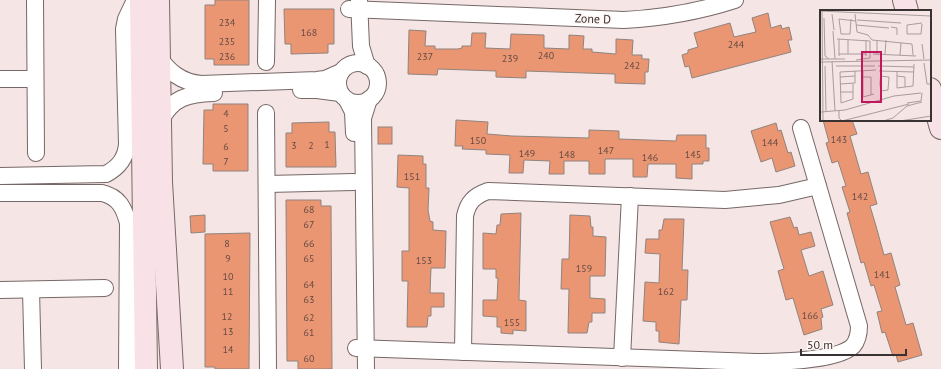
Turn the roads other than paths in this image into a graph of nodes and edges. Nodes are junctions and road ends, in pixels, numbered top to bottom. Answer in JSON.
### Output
{"nodes":[{"id":1,"x":35,"y":0,"type":"edge"},
{"id":2,"x":136,"y":0,"type":"edge"},
{"id":3,"x":141,"y":0,"type":"edge"},
{"id":4,"x":158,"y":0,"type":"edge"},
{"id":5,"x":267,"y":0,"type":"edge"},
{"id":6,"x":735,"y":0,"type":"edge"},
{"id":7,"x":904,"y":0,"type":"edge"},
{"id":8,"x":354,"y":4,"type":"edge"},
{"id":9,"x":449,"y":6,"type":"edge"},
{"id":10,"x":907,"y":10,"type":"edge"},
{"id":11,"x":158,"y":56,"type":"junction"},
{"id":12,"x":266,"y":62,"type":"dead end"},
{"id":13,"x":368,"y":66,"type":"junction"},
{"id":14,"x":344,"y":69,"type":"junction"},
{"id":15,"x":0,"y":79,"type":"edge"},
{"id":16,"x":35,"y":79,"type":"junction"},
{"id":17,"x":931,"y":93,"type":"edge"},
{"id":18,"x":344,"y":96,"type":"junction"},
{"id":19,"x":369,"y":99,"type":"junction"},
{"id":20,"x":266,"y":113,"type":"dead end"},
{"id":21,"x":160,"y":122,"type":"junction"},
{"id":22,"x":801,"y":128,"type":"dead end"},
{"id":23,"x":941,"y":128,"type":"edge"},
{"id":24,"x":36,"y":153,"type":"dead end"},
{"id":25,"x":52,"y":175,"type":"junction"},
{"id":26,"x":0,"y":176,"type":"edge"},
{"id":27,"x":354,"y":182,"type":"junction"},
{"id":28,"x":267,"y":184,"type":"junction"},
{"id":29,"x":818,"y":186,"type":"junction"},
{"id":30,"x":0,"y":193,"type":"edge"},
{"id":31,"x":53,"y":193,"type":"junction"},
{"id":32,"x":630,"y":196,"type":"junction"},
{"id":33,"x":105,"y":288,"type":"dead end"},
{"id":34,"x":0,"y":290,"type":"edge"},
{"id":35,"x":31,"y":290,"type":"junction"},
{"id":36,"x":361,"y":348,"type":"junction"},
{"id":37,"x":463,"y":352,"type":"junction"},
{"id":38,"x":622,"y":358,"type":"junction"},
{"id":39,"x":142,"y":368,"type":"edge"},
{"id":40,"x":33,"y":369,"type":"edge"},
{"id":41,"x":172,"y":369,"type":"edge"},
{"id":42,"x":268,"y":369,"type":"edge"},
{"id":43,"x":356,"y":369,"type":"edge"},
{"id":44,"x":366,"y":369,"type":"edge"}],
"edges":[{"from":1,"to":16,"type":"street"},
{"from":2,"to":25,"type":"street"},
{"from":3,"to":39,"type":"street"},
{"from":4,"to":11,"type":"street"},
{"from":5,"to":12,"type":"street"},
{"from":6,"to":9,"type":"street","name":"Zone D"},
{"from":7,"to":10,"type":"street"},
{"from":8,"to":9,"type":"street","name":"Zone D"},
{"from":8,"to":13,"type":"street"},
{"from":8,"to":14,"type":"street"},
{"from":11,"to":14,"type":"street"},
{"from":11,"to":21,"type":"street"},
{"from":13,"to":14,"type":"street"},
{"from":13,"to":19,"type":"street"},
{"from":14,"to":18,"type":"street"},
{"from":15,"to":16,"type":"street"},
{"from":16,"to":24,"type":"street"},
{"from":17,"to":23,"type":"street"},
{"from":18,"to":19,"type":"street"},
{"from":18,"to":21,"type":"street"},
{"from":18,"to":27,"type":"street"},
{"from":19,"to":36,"type":"street"},
{"from":20,"to":28,"type":"street"},
{"from":21,"to":41,"type":"street"},
{"from":22,"to":29,"type":"street"},
{"from":25,"to":26,"type":"street"},
{"from":25,"to":31,"type":"street"},
{"from":27,"to":28,"type":"street"},
{"from":27,"to":36,"type":"street"},
{"from":28,"to":42,"type":"street"},
{"from":29,"to":32,"type":"street"},
{"from":29,"to":38,"type":"street"},
{"from":30,"to":31,"type":"street"},
{"from":31,"to":39,"type":"street"},
{"from":32,"to":37,"type":"street"},
{"from":32,"to":38,"type":"street"},
{"from":33,"to":35,"type":"street"},
{"from":34,"to":35,"type":"street"},
{"from":35,"to":40,"type":"street"},
{"from":36,"to":37,"type":"street"},
{"from":36,"to":43,"type":"street"},
{"from":36,"to":44,"type":"street"},
{"from":37,"to":38,"type":"street"}]}
